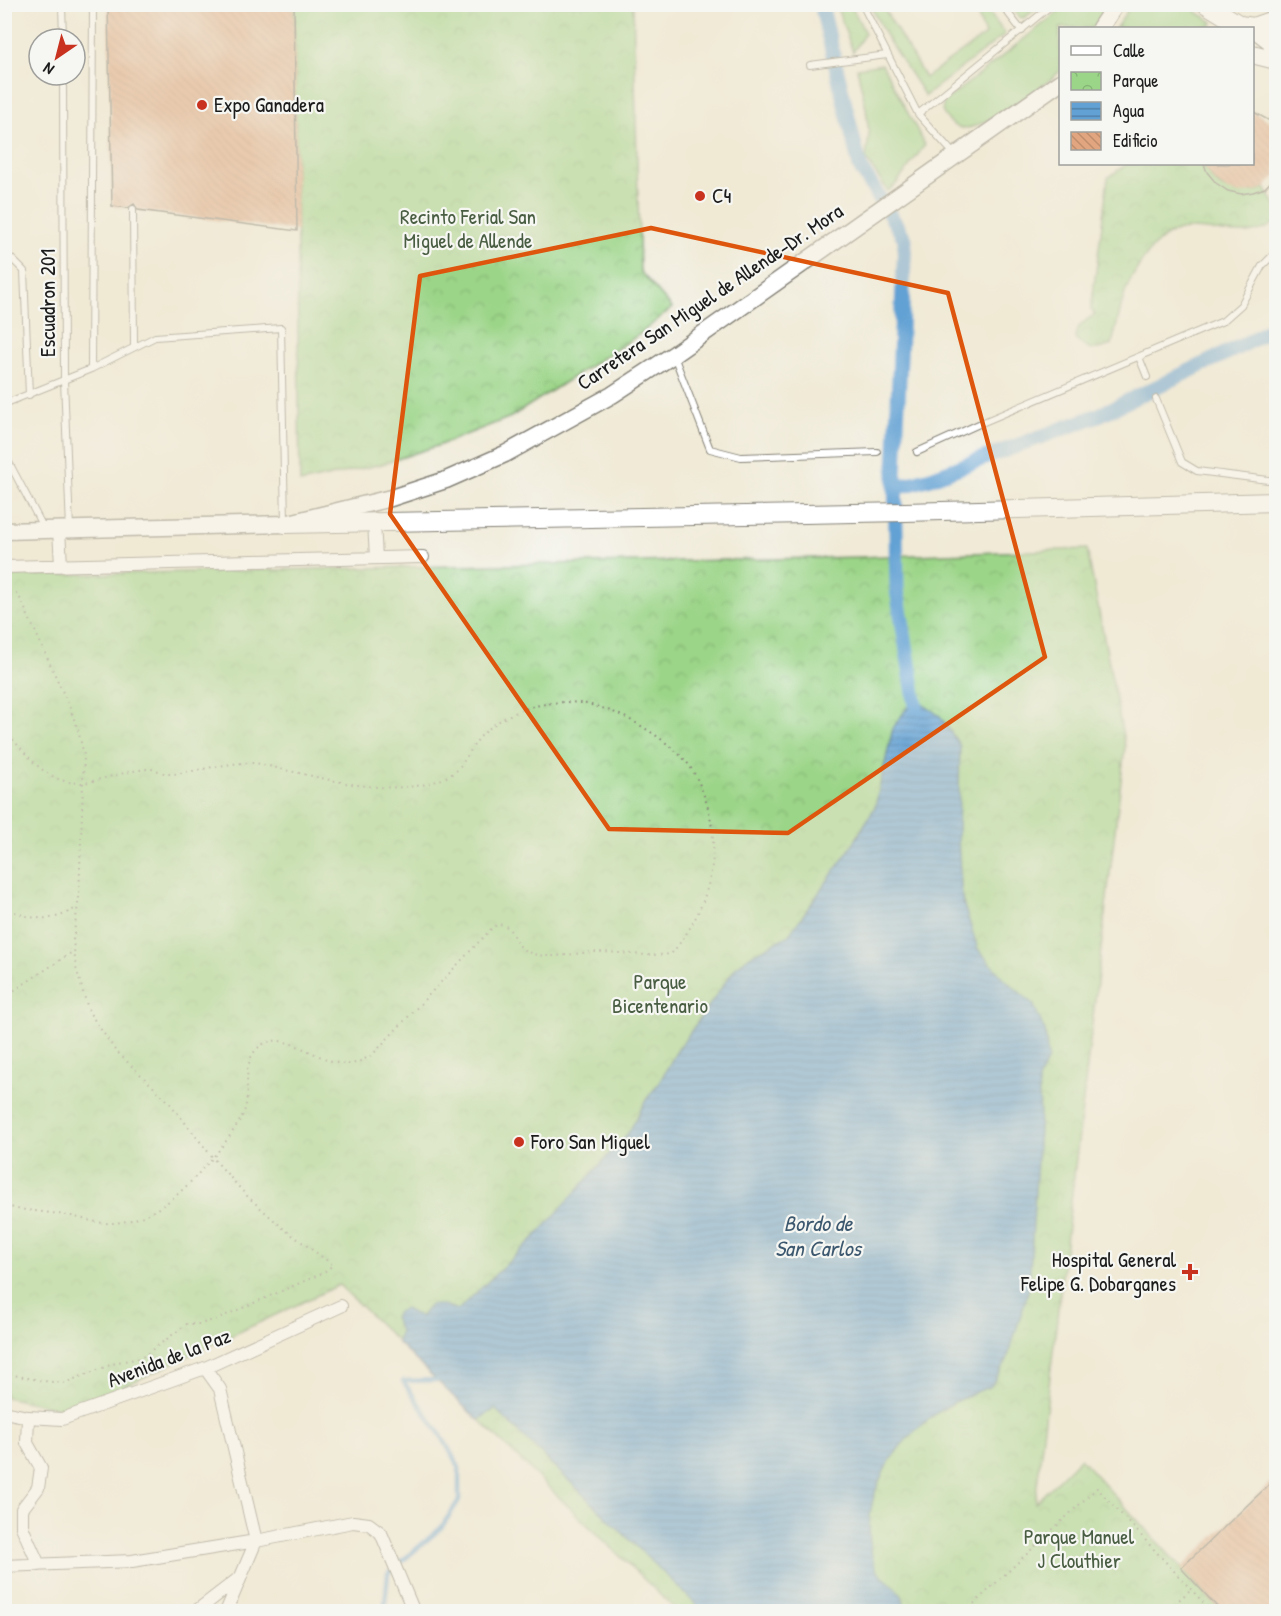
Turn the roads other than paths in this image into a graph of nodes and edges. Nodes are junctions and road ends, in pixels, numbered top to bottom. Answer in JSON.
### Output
{"nodes":[{"id":1,"x":62,"y":4,"type":"edge"},
{"id":2,"x":93,"y":4,"type":"edge"},
{"id":3,"x":862,"y":4,"type":"edge"},
{"id":4,"x":1001,"y":4,"type":"edge"},
{"id":5,"x":1053,"y":4,"type":"edge"},
{"id":6,"x":1116,"y":4,"type":"edge"},
{"id":7,"x":1206,"y":4,"type":"edge"},
{"id":8,"x":1276,"y":19,"type":"edge"},
{"id":9,"x":63,"y":27,"type":"edge"},
{"id":10,"x":1101,"y":27,"type":"edge"},
{"id":11,"x":1241,"y":27,"type":"edge"},
{"id":12,"x":1022,"y":31,"type":"junction"},
{"id":13,"x":1254,"y":34,"type":"edge"},
{"id":14,"x":1276,"y":45,"type":"edge"},
{"id":15,"x":1254,"y":54,"type":"edge"},
{"id":16,"x":887,"y":55,"type":"junction"},
{"id":17,"x":1276,"y":60,"type":"edge"},
{"id":18,"x":810,"y":64,"type":"dead end"},
{"id":19,"x":1059,"y":83,"type":"edge"},
{"id":20,"x":63,"y":87,"type":"edge"},
{"id":21,"x":918,"y":114,"type":"junction"},
{"id":22,"x":955,"y":156,"type":"junction"},
{"id":23,"x":133,"y":209,"type":"dead end"},
{"id":24,"x":4,"y":252,"type":"edge"},
{"id":25,"x":1276,"y":252,"type":"edge"},
{"id":26,"x":134,"y":347,"type":"junction"},
{"id":27,"x":673,"y":355,"type":"junction"},
{"id":28,"x":1139,"y":357,"type":"junction"},
{"id":29,"x":91,"y":369,"type":"junction"},
{"id":30,"x":1147,"y":376,"type":"dead end"},
{"id":31,"x":64,"y":380,"type":"junction"},
{"id":32,"x":29,"y":395,"type":"junction"},
{"id":33,"x":1156,"y":399,"type":"dead end"},
{"id":34,"x":4,"y":404,"type":"edge"},
{"id":35,"x":877,"y":452,"type":"dead end"},
{"id":36,"x":4,"y":453,"type":"edge"},
{"id":37,"x":917,"y":453,"type":"dead end"},
{"id":38,"x":1276,"y":482,"type":"edge"},
{"id":39,"x":1276,"y":502,"type":"edge"},
{"id":40,"x":374,"y":522,"type":"junction"},
{"id":41,"x":285,"y":524,"type":"junction"},
{"id":42,"x":58,"y":530,"type":"junction"},
{"id":43,"x":4,"y":531,"type":"edge"},
{"id":44,"x":423,"y":557,"type":"dead end"},
{"id":45,"x":375,"y":558,"type":"junction"},
{"id":46,"x":61,"y":565,"type":"junction"},
{"id":47,"x":4,"y":567,"type":"edge"},
{"id":48,"x":340,"y":1306,"type":"dead end"},
{"id":49,"x":205,"y":1368,"type":"junction"},
{"id":50,"x":4,"y":1412,"type":"edge"},
{"id":51,"x":28,"y":1417,"type":"junction"},
{"id":52,"x":256,"y":1541,"type":"junction"},
{"id":53,"x":39,"y":1564,"type":"junction"},
{"id":54,"x":4,"y":1566,"type":"edge"},
{"id":55,"x":239,"y":1578,"type":"junction"},
{"id":56,"x":195,"y":1611,"type":"edge"},
{"id":57,"x":226,"y":1611,"type":"edge"},
{"id":58,"x":414,"y":1611,"type":"edge"}],
"edges":[{"from":1,"to":9,"type":"lane"},
{"from":2,"to":29,"type":"lane"},
{"from":3,"to":16,"type":"lane"},
{"from":4,"to":12,"type":"lane"},
{"from":5,"to":12,"type":"lane"},
{"from":6,"to":10,"type":"main road"},
{"from":7,"to":11,"type":"main road"},
{"from":8,"to":11,"type":"main road"},
{"from":12,"to":21,"type":"lane"},
{"from":13,"to":14,"type":"main road"},
{"from":15,"to":17,"type":"main road"},
{"from":16,"to":18,"type":"lane"},
{"from":16,"to":21,"type":"lane"},
{"from":19,"to":22,"type":"main road","name":"Carretera San Miguel de Allende-Dr. Mora"},
{"from":20,"to":31,"type":"lane","name":"Escuadron 201"},
{"from":21,"to":22,"type":"lane"},
{"from":22,"to":27,"type":"main road","name":"Carretera San Miguel de Allende-Dr. Mora"},
{"from":23,"to":26,"type":"lane"},
{"from":24,"to":32,"type":"lane"},
{"from":25,"to":28,"type":"lane"},
{"from":26,"to":29,"type":"lane"},
{"from":26,"to":41,"type":"lane"},
{"from":27,"to":35,"type":"lane"},
{"from":27,"to":41,"type":"main road","name":"Carretera San Miguel de Allende-Dr. Mora"},
{"from":28,"to":30,"type":"lane"},
{"from":28,"to":37,"type":"lane"},
{"from":29,"to":31,"type":"lane"},
{"from":31,"to":32,"type":"lane"},
{"from":31,"to":42,"type":"lane","name":"Escuadron 201"},
{"from":32,"to":34,"type":"lane"},
{"from":33,"to":38,"type":"lane"},
{"from":36,"to":42,"type":"lane"},
{"from":39,"to":40,"type":"main road"},
{"from":40,"to":41,"type":"main road"},
{"from":40,"to":45,"type":"street"},
{"from":41,"to":42,"type":"main road","name":"Carretera San Miguel de Allende-Dr. Mora"},
{"from":42,"to":43,"type":"main road","name":"Carretera San Miguel de Allende-Dr. Mora"},
{"from":42,"to":46,"type":"street"},
{"from":44,"to":45,"type":"street"},
{"from":45,"to":46,"type":"street"},
{"from":46,"to":47,"type":"street"},
{"from":48,"to":49,"type":"street","name":"Avenida de la Paz"},
{"from":49,"to":51,"type":"street","name":"Avenida de la Paz"},
{"from":49,"to":52,"type":"street"},
{"from":50,"to":51,"type":"street","name":"Avenida de la Paz"},
{"from":51,"to":53,"type":"street"},
{"from":52,"to":53,"type":"street"},
{"from":52,"to":55,"type":"street"},
{"from":52,"to":58,"type":"street"},
{"from":53,"to":54,"type":"street"},
{"from":55,"to":56,"type":"street"},
{"from":55,"to":57,"type":"street"}]}
